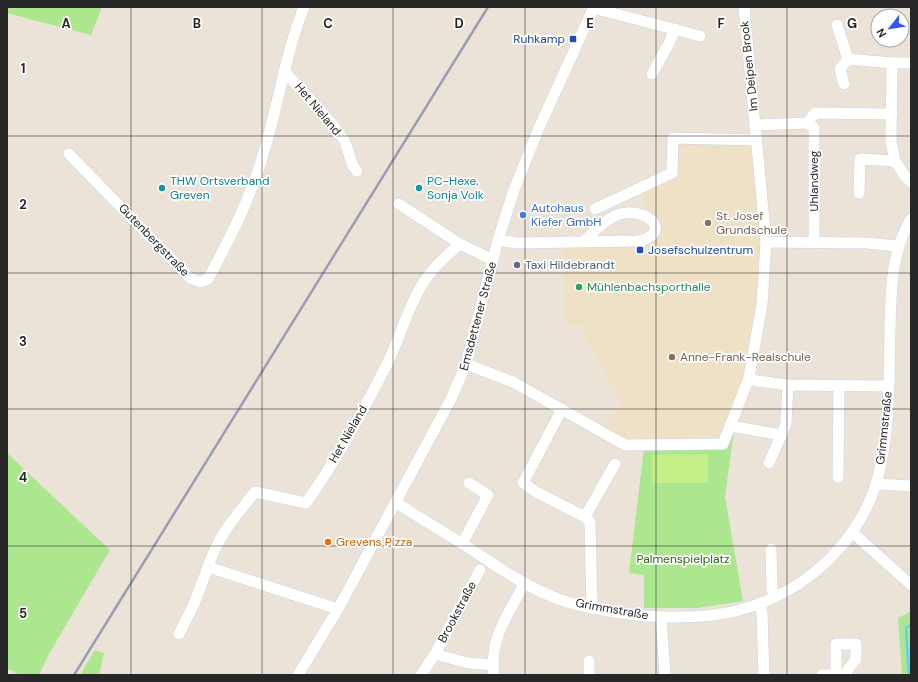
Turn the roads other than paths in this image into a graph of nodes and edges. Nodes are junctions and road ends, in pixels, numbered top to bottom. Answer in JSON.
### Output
{"nodes":[{"id":1,"x":304,"y":7,"type":"edge"},
{"id":2,"x":593,"y":7,"type":"edge"},
{"id":3,"x":744,"y":7,"type":"edge"},
{"id":4,"x":837,"y":25,"type":"dead end"},
{"id":5,"x":675,"y":29,"type":"junction"},
{"id":6,"x":700,"y":36,"type":"dead end"},
{"id":7,"x":848,"y":59,"type":"junction"},
{"id":8,"x":892,"y":63,"type":"junction"},
{"id":9,"x":911,"y":63,"type":"edge"},
{"id":10,"x":284,"y":71,"type":"junction"},
{"id":11,"x":652,"y":74,"type":"dead end"},
{"id":12,"x":844,"y":84,"type":"dead end"},
{"id":13,"x":892,"y":114,"type":"junction"},
{"id":14,"x":806,"y":123,"type":"junction"},
{"id":15,"x":755,"y":125,"type":"junction"},
{"id":16,"x":757,"y":140,"type":"junction"},
{"id":17,"x":69,"y":154,"type":"dead end"},
{"id":18,"x":895,"y":160,"type":"junction"},
{"id":19,"x":357,"y":171,"type":"dead end"},
{"id":20,"x":911,"y":182,"type":"edge"},
{"id":21,"x":859,"y":193,"type":"dead end"},
{"id":22,"x":399,"y":204,"type":"dead end"},
{"id":23,"x":595,"y":209,"type":"dead end"},
{"id":24,"x":911,"y":219,"type":"edge"},
{"id":25,"x":498,"y":240,"type":"junction"},
{"id":26,"x":583,"y":242,"type":"junction"},
{"id":27,"x":766,"y":242,"type":"junction"},
{"id":28,"x":814,"y":242,"type":"junction"},
{"id":29,"x":460,"y":244,"type":"junction"},
{"id":30,"x":898,"y":246,"type":"junction"},
{"id":31,"x":493,"y":260,"type":"junction"},
{"id":32,"x":466,"y":364,"type":"junction"},
{"id":33,"x":748,"y":378,"type":"junction"},
{"id":34,"x":788,"y":385,"type":"junction"},
{"id":35,"x":888,"y":386,"type":"junction"},
{"id":36,"x":839,"y":387,"type":"junction"},
{"id":37,"x":562,"y":409,"type":"junction"},
{"id":38,"x":730,"y":426,"type":"junction"},
{"id":39,"x":782,"y":434,"type":"junction"},
{"id":40,"x":769,"y":463,"type":"dead end"},
{"id":41,"x":615,"y":464,"type":"dead end"},
{"id":42,"x":838,"y":477,"type":"dead end"},
{"id":43,"x":469,"y":483,"type":"dead end"},
{"id":44,"x":877,"y":484,"type":"junction"},
{"id":45,"x":911,"y":486,"type":"edge"},
{"id":46,"x":394,"y":502,"type":"junction"},
{"id":47,"x":585,"y":517,"type":"junction"},
{"id":48,"x":852,"y":532,"type":"junction"},
{"id":49,"x":462,"y":544,"type":"junction"},
{"id":50,"x":771,"y":549,"type":"dead end"},
{"id":51,"x":208,"y":567,"type":"junction"},
{"id":52,"x":480,"y":570,"type":"dead end"},
{"id":53,"x":524,"y":584,"type":"junction"},
{"id":54,"x":911,"y":585,"type":"edge"},
{"id":55,"x":775,"y":597,"type":"junction"},
{"id":56,"x":760,"y":603,"type":"junction"},
{"id":57,"x":592,"y":608,"type":"junction"},
{"id":58,"x":338,"y":610,"type":"junction"},
{"id":59,"x":661,"y":617,"type":"junction"},
{"id":60,"x":179,"y":634,"type":"dead end"},
{"id":61,"x":435,"y":654,"type":"junction"},
{"id":62,"x":589,"y":661,"type":"dead end"},
{"id":63,"x":494,"y":670,"type":"edge"},
{"id":64,"x":298,"y":675,"type":"edge"},
{"id":65,"x":421,"y":675,"type":"edge"},
{"id":66,"x":589,"y":675,"type":"edge"},
{"id":67,"x":665,"y":675,"type":"edge"},
{"id":68,"x":764,"y":675,"type":"edge"},
{"id":69,"x":822,"y":675,"type":"edge"},
{"id":70,"x":839,"y":675,"type":"edge"}],
"edges":[{"from":1,"to":10,"type":"street","name":"Gutenbergstraße"},
{"from":2,"to":5,"type":"street"},
{"from":2,"to":25,"type":"street","name":"Emsdettener Straße"},
{"from":3,"to":15,"type":"street","name":"Im Deipen Brook"},
{"from":4,"to":7,"type":"street"},
{"from":5,"to":6,"type":"street"},
{"from":5,"to":11,"type":"street"},
{"from":7,"to":8,"type":"street"},
{"from":7,"to":12,"type":"street"},
{"from":8,"to":9,"type":"street"},
{"from":8,"to":13,"type":"street"},
{"from":10,"to":17,"type":"street","name":"Gutenbergstraße"},
{"from":10,"to":19,"type":"street","name":"Het Nieland"},
{"from":13,"to":14,"type":"street"},
{"from":13,"to":18,"type":"street"},
{"from":14,"to":15,"type":"street","name":"Im Deipen Brook"},
{"from":14,"to":28,"type":"street","name":"Uhlandweg"},
{"from":15,"to":16,"type":"street","name":"Im Deipen Brook"},
{"from":16,"to":23,"type":"street"},
{"from":16,"to":27,"type":"street","name":"Im Deipen Brook"},
{"from":18,"to":20,"type":"street"},
{"from":18,"to":21,"type":"street"},
{"from":22,"to":29,"type":"street"},
{"from":24,"to":30,"type":"street","name":"Grimmstraße"},
{"from":25,"to":26,"type":"street"},
{"from":25,"to":31,"type":"street","name":"Emsdettener Straße"},
{"from":26,"to":26,"type":"street"},
{"from":27,"to":28,"type":"street"},
{"from":27,"to":33,"type":"street","name":"Im Deipen Brook"},
{"from":28,"to":30,"type":"street"},
{"from":29,"to":31,"type":"street"},
{"from":29,"to":51,"type":"street","name":"Het Nieland"},
{"from":30,"to":35,"type":"street","name":"Grimmstraße"},
{"from":31,"to":32,"type":"street","name":"Emsdettener Straße"},
{"from":32,"to":37,"type":"street"},
{"from":32,"to":46,"type":"street","name":"Emsdettener Straße"},
{"from":33,"to":34,"type":"street"},
{"from":33,"to":38,"type":"street","name":"Im Deipen Brook"},
{"from":34,"to":36,"type":"street"},
{"from":34,"to":39,"type":"street"},
{"from":35,"to":36,"type":"street"},
{"from":35,"to":44,"type":"street","name":"Grimmstraße"},
{"from":36,"to":42,"type":"street"},
{"from":37,"to":38,"type":"street","name":"Im Deipen Brook"},
{"from":37,"to":47,"type":"street"},
{"from":38,"to":39,"type":"street"},
{"from":39,"to":40,"type":"street"},
{"from":41,"to":47,"type":"street"},
{"from":43,"to":49,"type":"street"},
{"from":44,"to":45,"type":"street"},
{"from":44,"to":48,"type":"street","name":"Grimmstraße"},
{"from":46,"to":49,"type":"street","name":"Grimmstraße"},
{"from":46,"to":58,"type":"street","name":"Emsdettener Straße"},
{"from":47,"to":57,"type":"street"},
{"from":48,"to":54,"type":"street"},
{"from":48,"to":55,"type":"street","name":"Grimmstraße"},
{"from":49,"to":53,"type":"street","name":"Grimmstraße"},
{"from":50,"to":55,"type":"street"},
{"from":51,"to":58,"type":"street"},
{"from":51,"to":60,"type":"street","name":"Het Nieland"},
{"from":52,"to":61,"type":"street","name":"Brookstraße"},
{"from":53,"to":57,"type":"street","name":"Grimmstraße"},
{"from":53,"to":63,"type":"street"},
{"from":55,"to":56,"type":"street","name":"Grimmstraße"},
{"from":56,"to":59,"type":"street","name":"Grimmstraße"},
{"from":56,"to":68,"type":"street"},
{"from":57,"to":59,"type":"street","name":"Grimmstraße"},
{"from":58,"to":64,"type":"street","name":"Emsdettener Straße"},
{"from":59,"to":67,"type":"street"},
{"from":61,"to":63,"type":"street","name":"Brookstraße"},
{"from":61,"to":65,"type":"street","name":"Brookstraße"},
{"from":62,"to":66,"type":"street"},
{"from":69,"to":70,"type":"street"}]}
